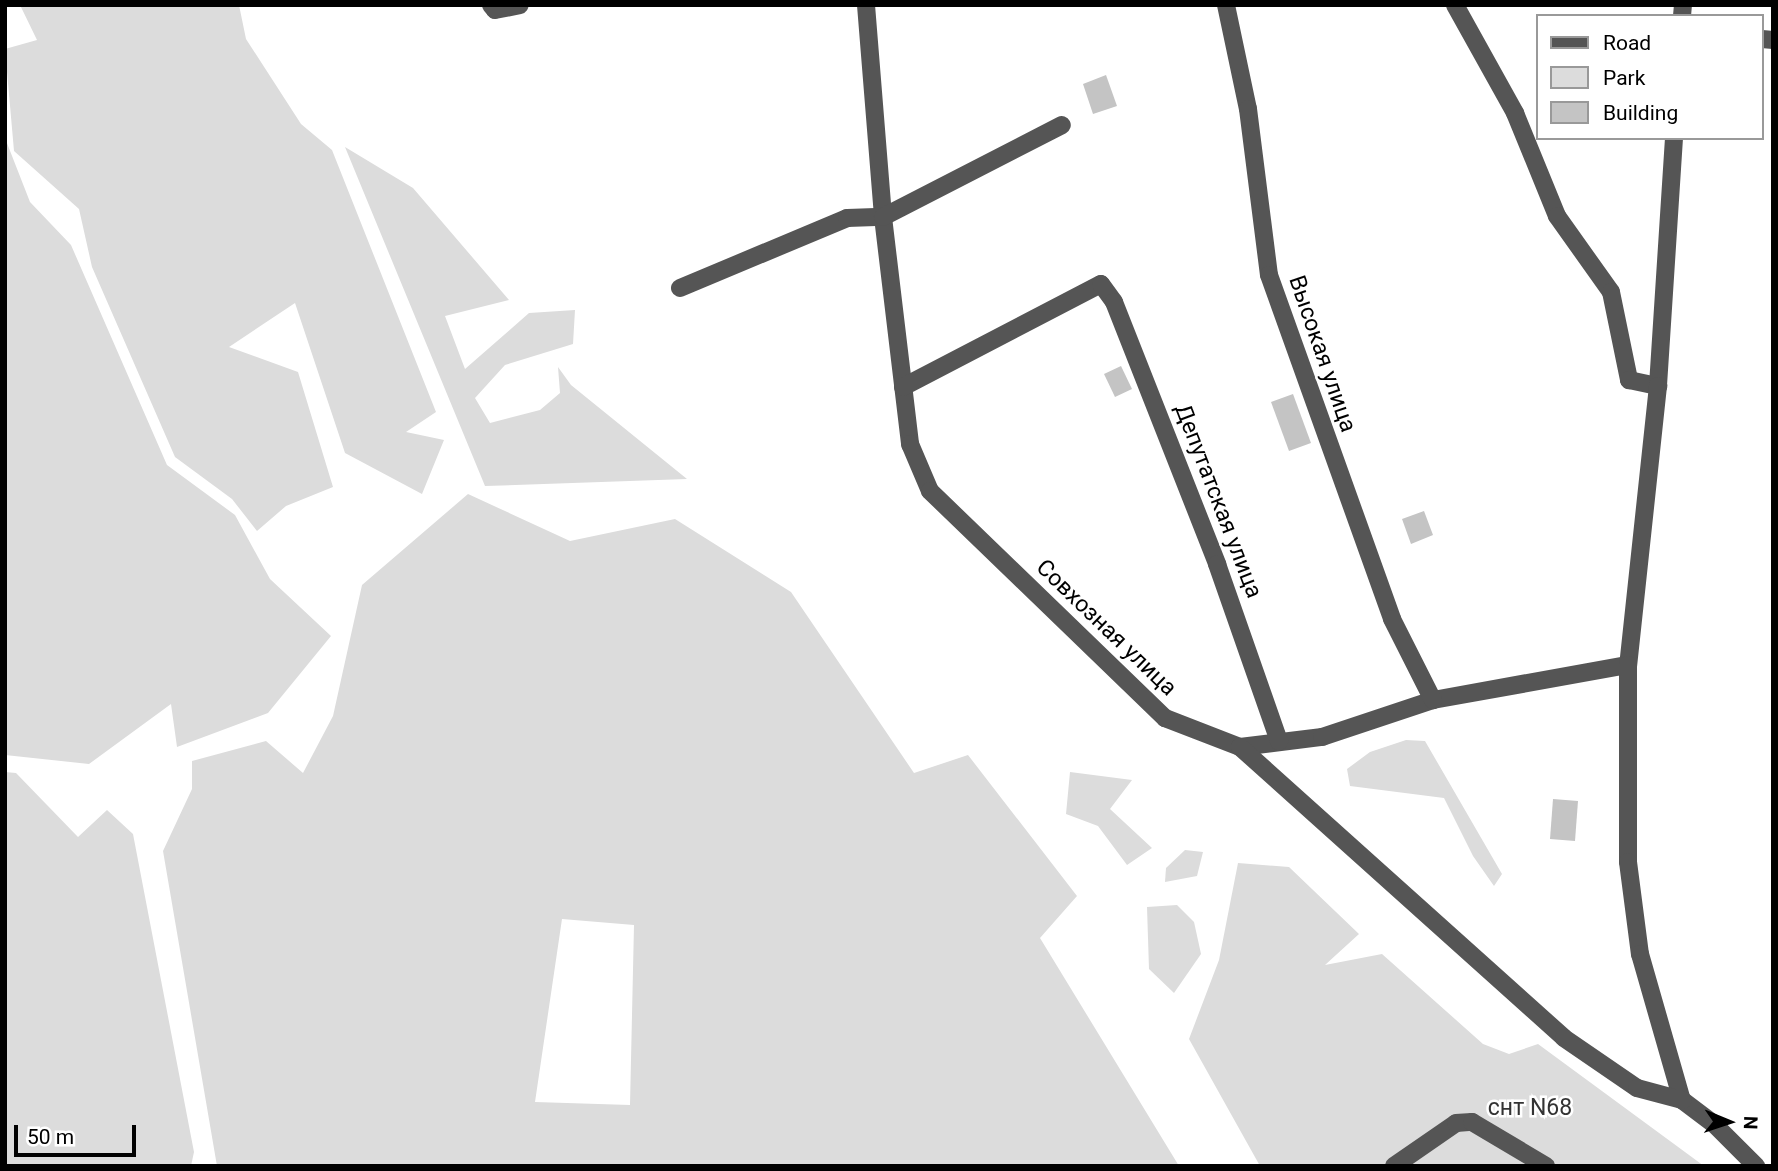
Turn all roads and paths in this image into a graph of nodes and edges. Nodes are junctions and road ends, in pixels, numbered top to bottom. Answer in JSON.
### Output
{"nodes":[{"id":1,"x":520,"y":5,"type":"edge"},
{"id":2,"x":866,"y":5,"type":"edge"},
{"id":3,"x":1226,"y":5,"type":"edge"},
{"id":4,"x":1455,"y":5,"type":"edge"},
{"id":5,"x":493,"y":8,"type":"edge"},
{"id":6,"x":1062,"y":125,"type":"dead end"},
{"id":7,"x":1674,"y":140,"type":"edge"},
{"id":8,"x":883,"y":217,"type":"junction"},
{"id":9,"x":680,"y":288,"type":"dead end"},
{"id":10,"x":1658,"y":386,"type":"junction"},
{"id":11,"x":903,"y":387,"type":"junction"},
{"id":12,"x":1628,"y":665,"type":"junction"},
{"id":13,"x":1433,"y":700,"type":"junction"},
{"id":14,"x":1279,"y":741,"type":"junction"},
{"id":15,"x":1240,"y":747,"type":"junction"},
{"id":16,"x":1682,"y":1100,"type":"junction"},
{"id":17,"x":1394,"y":1166,"type":"edge"},
{"id":18,"x":1546,"y":1166,"type":"edge"},
{"id":19,"x":1756,"y":1166,"type":"edge"}],
"edges":[{"from":1,"to":5,"type":"street"},
{"from":2,"to":8,"type":"street","name":"Совхозная улица"},
{"from":3,"to":13,"type":"street","name":"Высокая улица"},
{"from":4,"to":10,"type":"street"},
{"from":6,"to":8,"type":"street"},
{"from":7,"to":10,"type":"street"},
{"from":8,"to":9,"type":"street"},
{"from":8,"to":11,"type":"street","name":"Совхозная улица"},
{"from":10,"to":12,"type":"street"},
{"from":11,"to":14,"type":"street","name":"Депутатская улица"},
{"from":11,"to":15,"type":"street","name":"Совхозная улица"},
{"from":12,"to":13,"type":"street","name":"Совхозная улица"},
{"from":12,"to":16,"type":"street"},
{"from":13,"to":14,"type":"street","name":"Совхозная улица"},
{"from":14,"to":15,"type":"street","name":"Совхозная улица"},
{"from":15,"to":16,"type":"street"},
{"from":16,"to":19,"type":"street"},
{"from":17,"to":18,"type":"street"}]}
